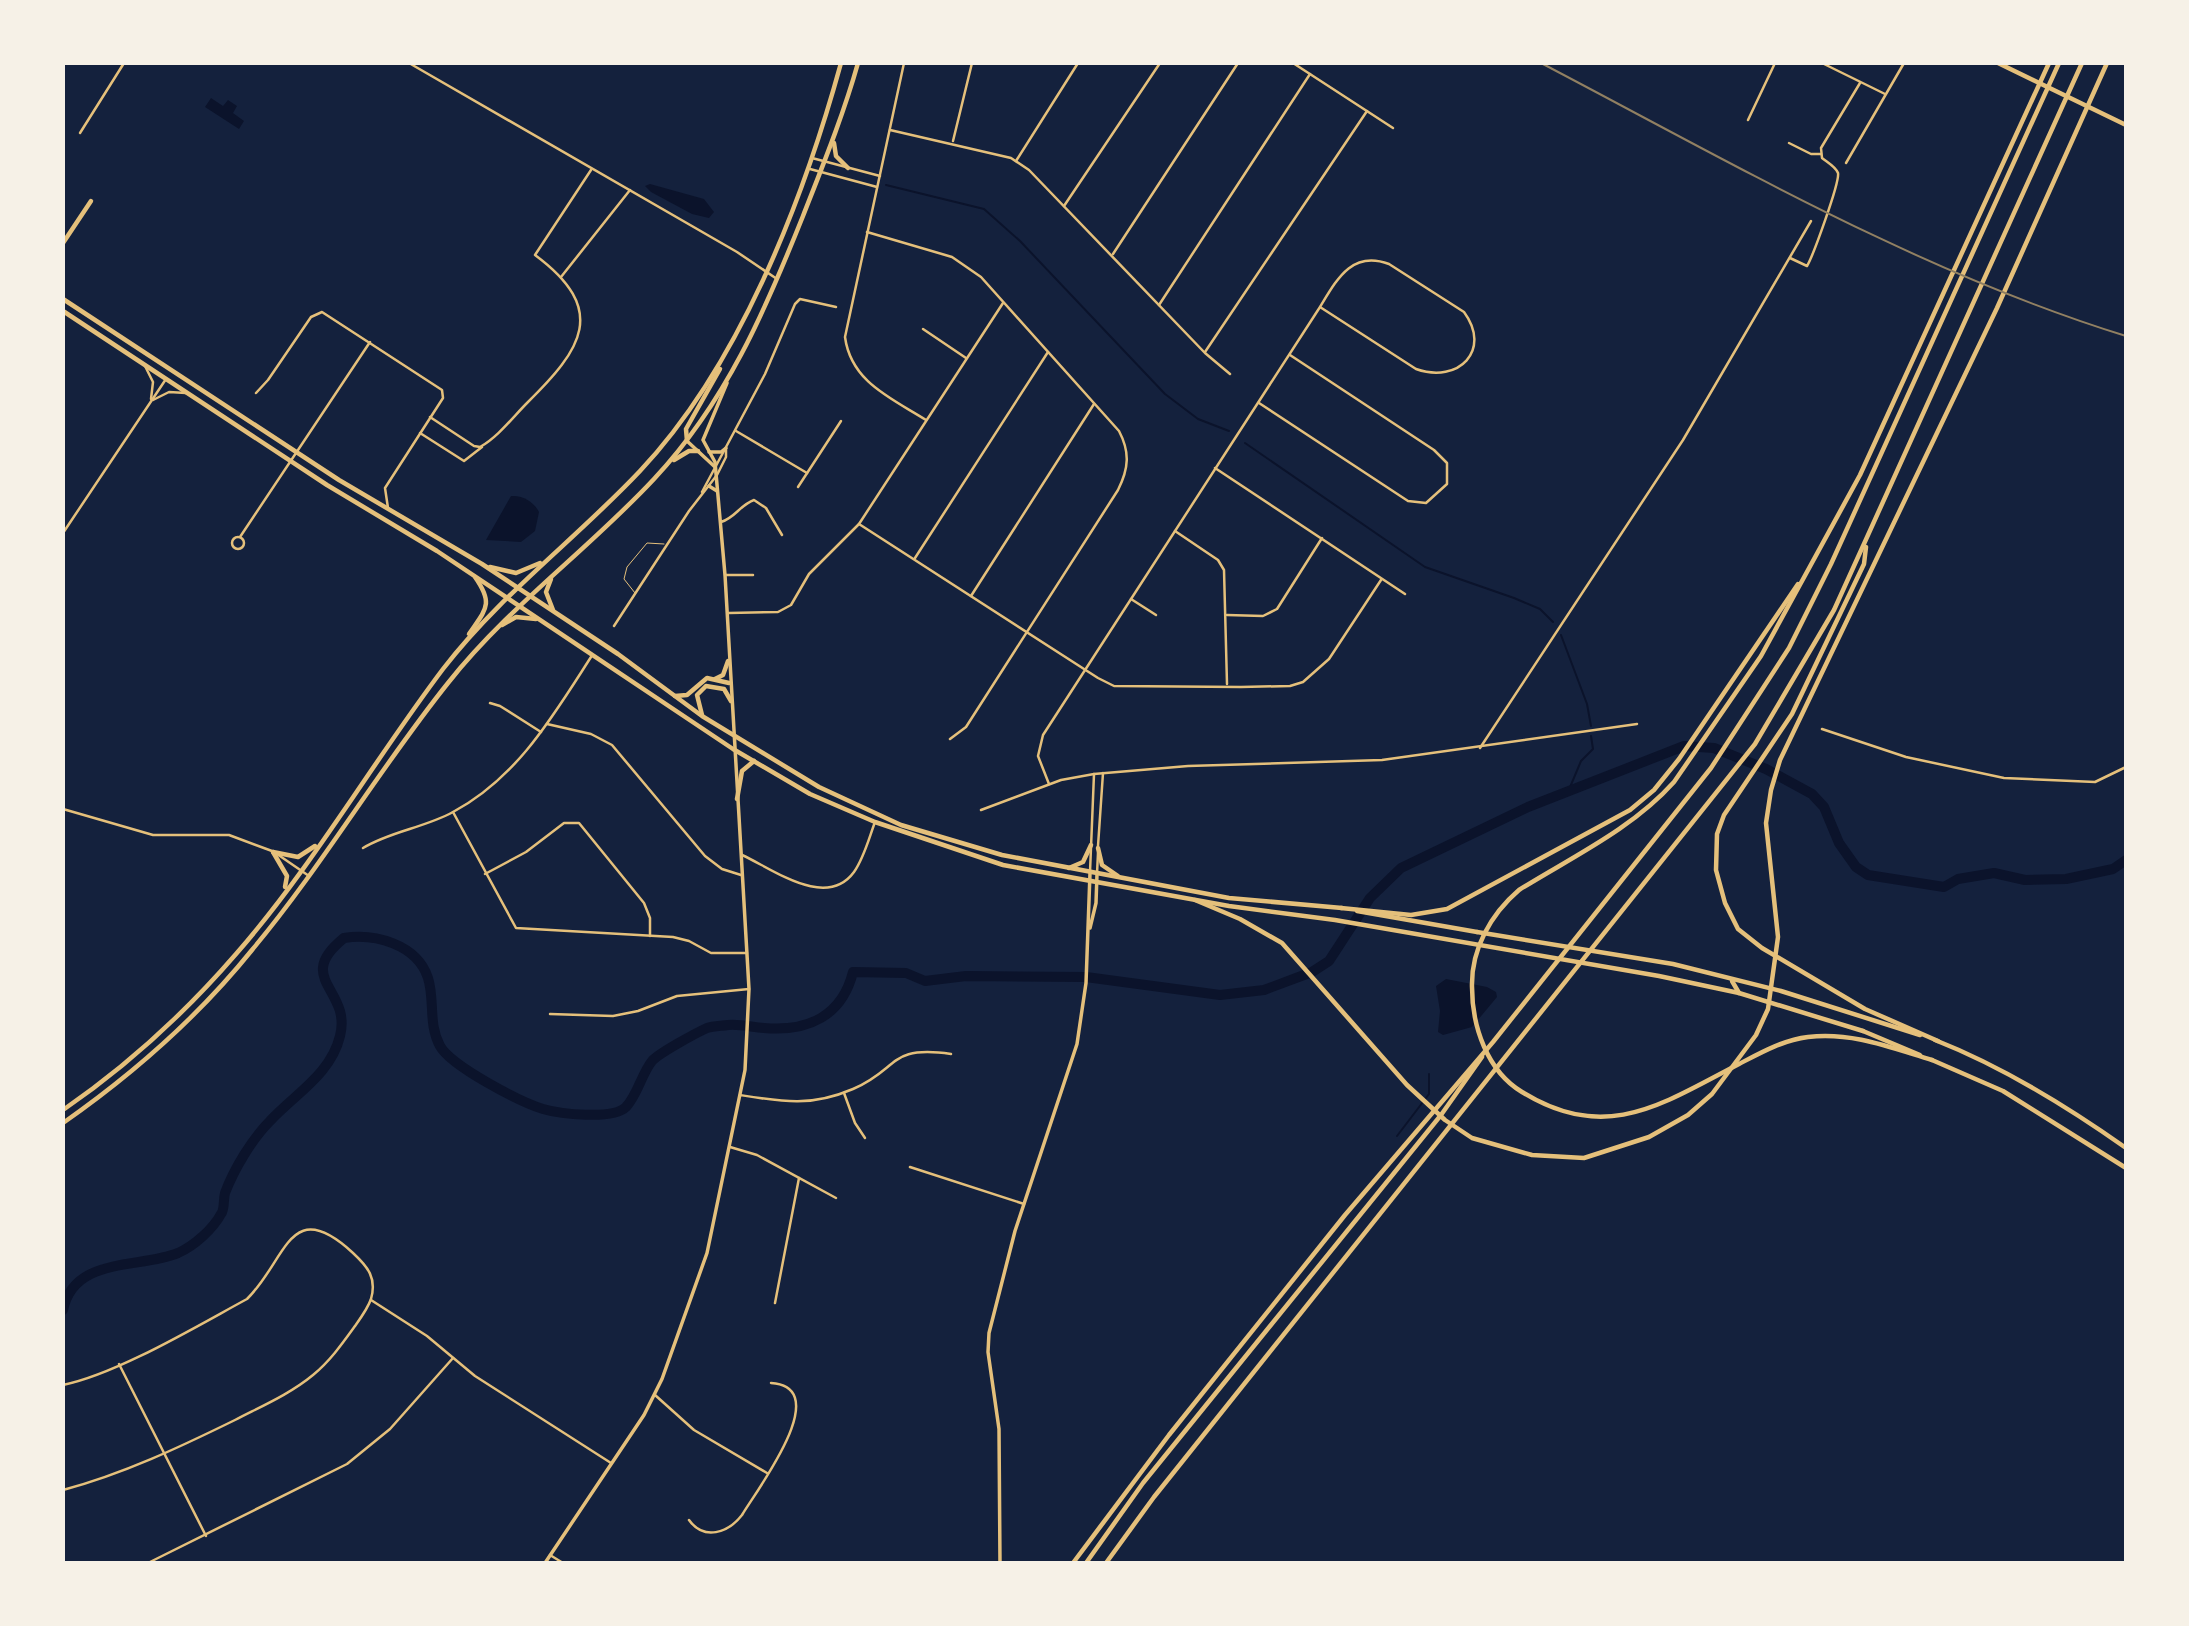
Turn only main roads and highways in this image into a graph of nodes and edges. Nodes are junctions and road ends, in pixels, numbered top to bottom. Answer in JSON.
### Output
{"nodes":[{"id":1,"x":841,"y":63,"type":"edge"},
{"id":2,"x":858,"y":63,"type":"edge"},
{"id":3,"x":1998,"y":63,"type":"edge"},
{"id":4,"x":2049,"y":63,"type":"edge"},
{"id":5,"x":2082,"y":63,"type":"edge"},
{"id":6,"x":2107,"y":63,"type":"edge"},
{"id":7,"x":2058,"y":65,"type":"edge"},
{"id":8,"x":2126,"y":125,"type":"edge"},
{"id":9,"x":834,"y":139,"type":"junction"},
{"id":10,"x":848,"y":169,"type":"road end"},
{"id":11,"x":91,"y":201,"type":"dead end"},
{"id":12,"x":63,"y":243,"type":"edge"},
{"id":13,"x":63,"y":299,"type":"edge"},
{"id":14,"x":63,"y":311,"type":"edge"},
{"id":15,"x":732,"y":343,"type":"junction"},
{"id":16,"x":687,"y":441,"type":"junction"},
{"id":17,"x":698,"y":451,"type":"road end"},
{"id":18,"x":668,"y":464,"type":"junction"},
{"id":19,"x":1866,"y":543,"type":"junction"},
{"id":20,"x":552,"y":555,"type":"junction"},
{"id":21,"x":1816,"y":558,"type":"junction"},
{"id":22,"x":482,"y":564,"type":"junction"},
{"id":23,"x":473,"y":574,"type":"junction"},
{"id":24,"x":553,"y":575,"type":"junction"},
{"id":25,"x":518,"y":588,"type":"junction"},
{"id":26,"x":531,"y":596,"type":"junction"},
{"id":27,"x":508,"y":597,"type":"junction"},
{"id":28,"x":520,"y":605,"type":"junction"},
{"id":29,"x":553,"y":611,"type":"junction"},
{"id":30,"x":547,"y":623,"type":"junction"},
{"id":31,"x":496,"y":629,"type":"junction"},
{"id":32,"x":460,"y":647,"type":"junction"},
{"id":33,"x":728,"y":661,"type":"road end"},
{"id":34,"x":715,"y":679,"type":"junction"},
{"id":35,"x":729,"y":683,"type":"road end"},
{"id":36,"x":671,"y":695,"type":"junction"},
{"id":37,"x":731,"y":701,"type":"road end"},
{"id":38,"x":702,"y":716,"type":"junction"},
{"id":39,"x":754,"y":761,"type":"junction"},
{"id":40,"x":737,"y":799,"type":"road end"},
{"id":41,"x":324,"y":839,"type":"junction"},
{"id":42,"x":1091,"y":845,"type":"road end"},
{"id":43,"x":1098,"y":848,"type":"road end"},
{"id":44,"x":1068,"y":868,"type":"junction"},
{"id":45,"x":1122,"y":878,"type":"junction"},
{"id":46,"x":1195,"y":900,"type":"junction"},
{"id":47,"x":276,"y":903,"type":"junction"},
{"id":48,"x":1374,"y":913,"type":"junction"},
{"id":49,"x":1732,"y":981,"type":"junction"},
{"id":50,"x":1739,"y":993,"type":"junction"},
{"id":51,"x":1938,"y":1041,"type":"junction"},
{"id":52,"x":1493,"y":1042,"type":"junction"},
{"id":53,"x":1932,"y":1060,"type":"junction"},
{"id":54,"x":63,"y":1110,"type":"edge"},
{"id":55,"x":63,"y":1123,"type":"edge"},
{"id":56,"x":2126,"y":1148,"type":"edge"},
{"id":57,"x":2126,"y":1168,"type":"edge"},
{"id":58,"x":1073,"y":1563,"type":"edge"},
{"id":59,"x":1086,"y":1563,"type":"edge"},
{"id":60,"x":1106,"y":1563,"type":"edge"}],
"edges":[{"from":1,"to":15,"type":"main road"},
{"from":2,"to":9,"type":"main road"},
{"from":3,"to":8,"type":"main road"},
{"from":4,"to":21,"type":"main road"},
{"from":5,"to":19,"type":"main road"},
{"from":6,"to":46,"type":"main road"},
{"from":7,"to":52,"type":"main road"},
{"from":9,"to":10,"type":"main road"},
{"from":9,"to":16,"type":"main road"},
{"from":11,"to":12,"type":"main road"},
{"from":13,"to":22,"type":"main road"},
{"from":14,"to":23,"type":"main road"},
{"from":15,"to":16,"type":"main road"},
{"from":15,"to":20,"type":"main road"},
{"from":16,"to":18,"type":"main road"},
{"from":17,"to":18,"type":"main road"},
{"from":18,"to":24,"type":"main road"},
{"from":19,"to":51,"type":"main road"},
{"from":19,"to":60,"type":"main road"},
{"from":20,"to":22,"type":"main road"},
{"from":20,"to":25,"type":"main road"},
{"from":21,"to":48,"type":"main road"},
{"from":21,"to":53,"type":"main road"},
{"from":22,"to":25,"type":"main road"},
{"from":23,"to":27,"type":"main road"},
{"from":23,"to":32,"type":"main road"},
{"from":24,"to":26,"type":"main road"},
{"from":24,"to":29,"type":"main road"},
{"from":25,"to":26,"type":"main road"},
{"from":25,"to":27,"type":"main road"},
{"from":26,"to":28,"type":"main road"},
{"from":26,"to":29,"type":"main road"},
{"from":27,"to":28,"type":"main road"},
{"from":27,"to":32,"type":"main road"},
{"from":28,"to":30,"type":"main road"},
{"from":28,"to":31,"type":"main road"},
{"from":29,"to":36,"type":"main road"},
{"from":30,"to":31,"type":"main road"},
{"from":30,"to":39,"type":"main road"},
{"from":31,"to":55,"type":"main road"},
{"from":32,"to":41,"type":"main road"},
{"from":33,"to":34,"type":"main road"},
{"from":34,"to":35,"type":"main road"},
{"from":34,"to":36,"type":"main road"},
{"from":36,"to":38,"type":"main road"},
{"from":37,"to":38,"type":"main road"},
{"from":38,"to":44,"type":"main road"},
{"from":39,"to":40,"type":"main road"},
{"from":39,"to":46,"type":"main road"},
{"from":41,"to":47,"type":"main road"},
{"from":41,"to":47,"type":"main road"},
{"from":42,"to":44,"type":"main road"},
{"from":43,"to":45,"type":"main road"},
{"from":44,"to":45,"type":"main road"},
{"from":45,"to":48,"type":"main road"},
{"from":46,"to":50,"type":"main road"},
{"from":47,"to":54,"type":"main road"},
{"from":48,"to":49,"type":"main road"},
{"from":49,"to":50,"type":"main road"},
{"from":49,"to":51,"type":"main road"},
{"from":50,"to":53,"type":"main road"},
{"from":51,"to":56,"type":"main road"},
{"from":52,"to":58,"type":"main road"},
{"from":52,"to":59,"type":"main road"},
{"from":53,"to":57,"type":"main road"}]}
